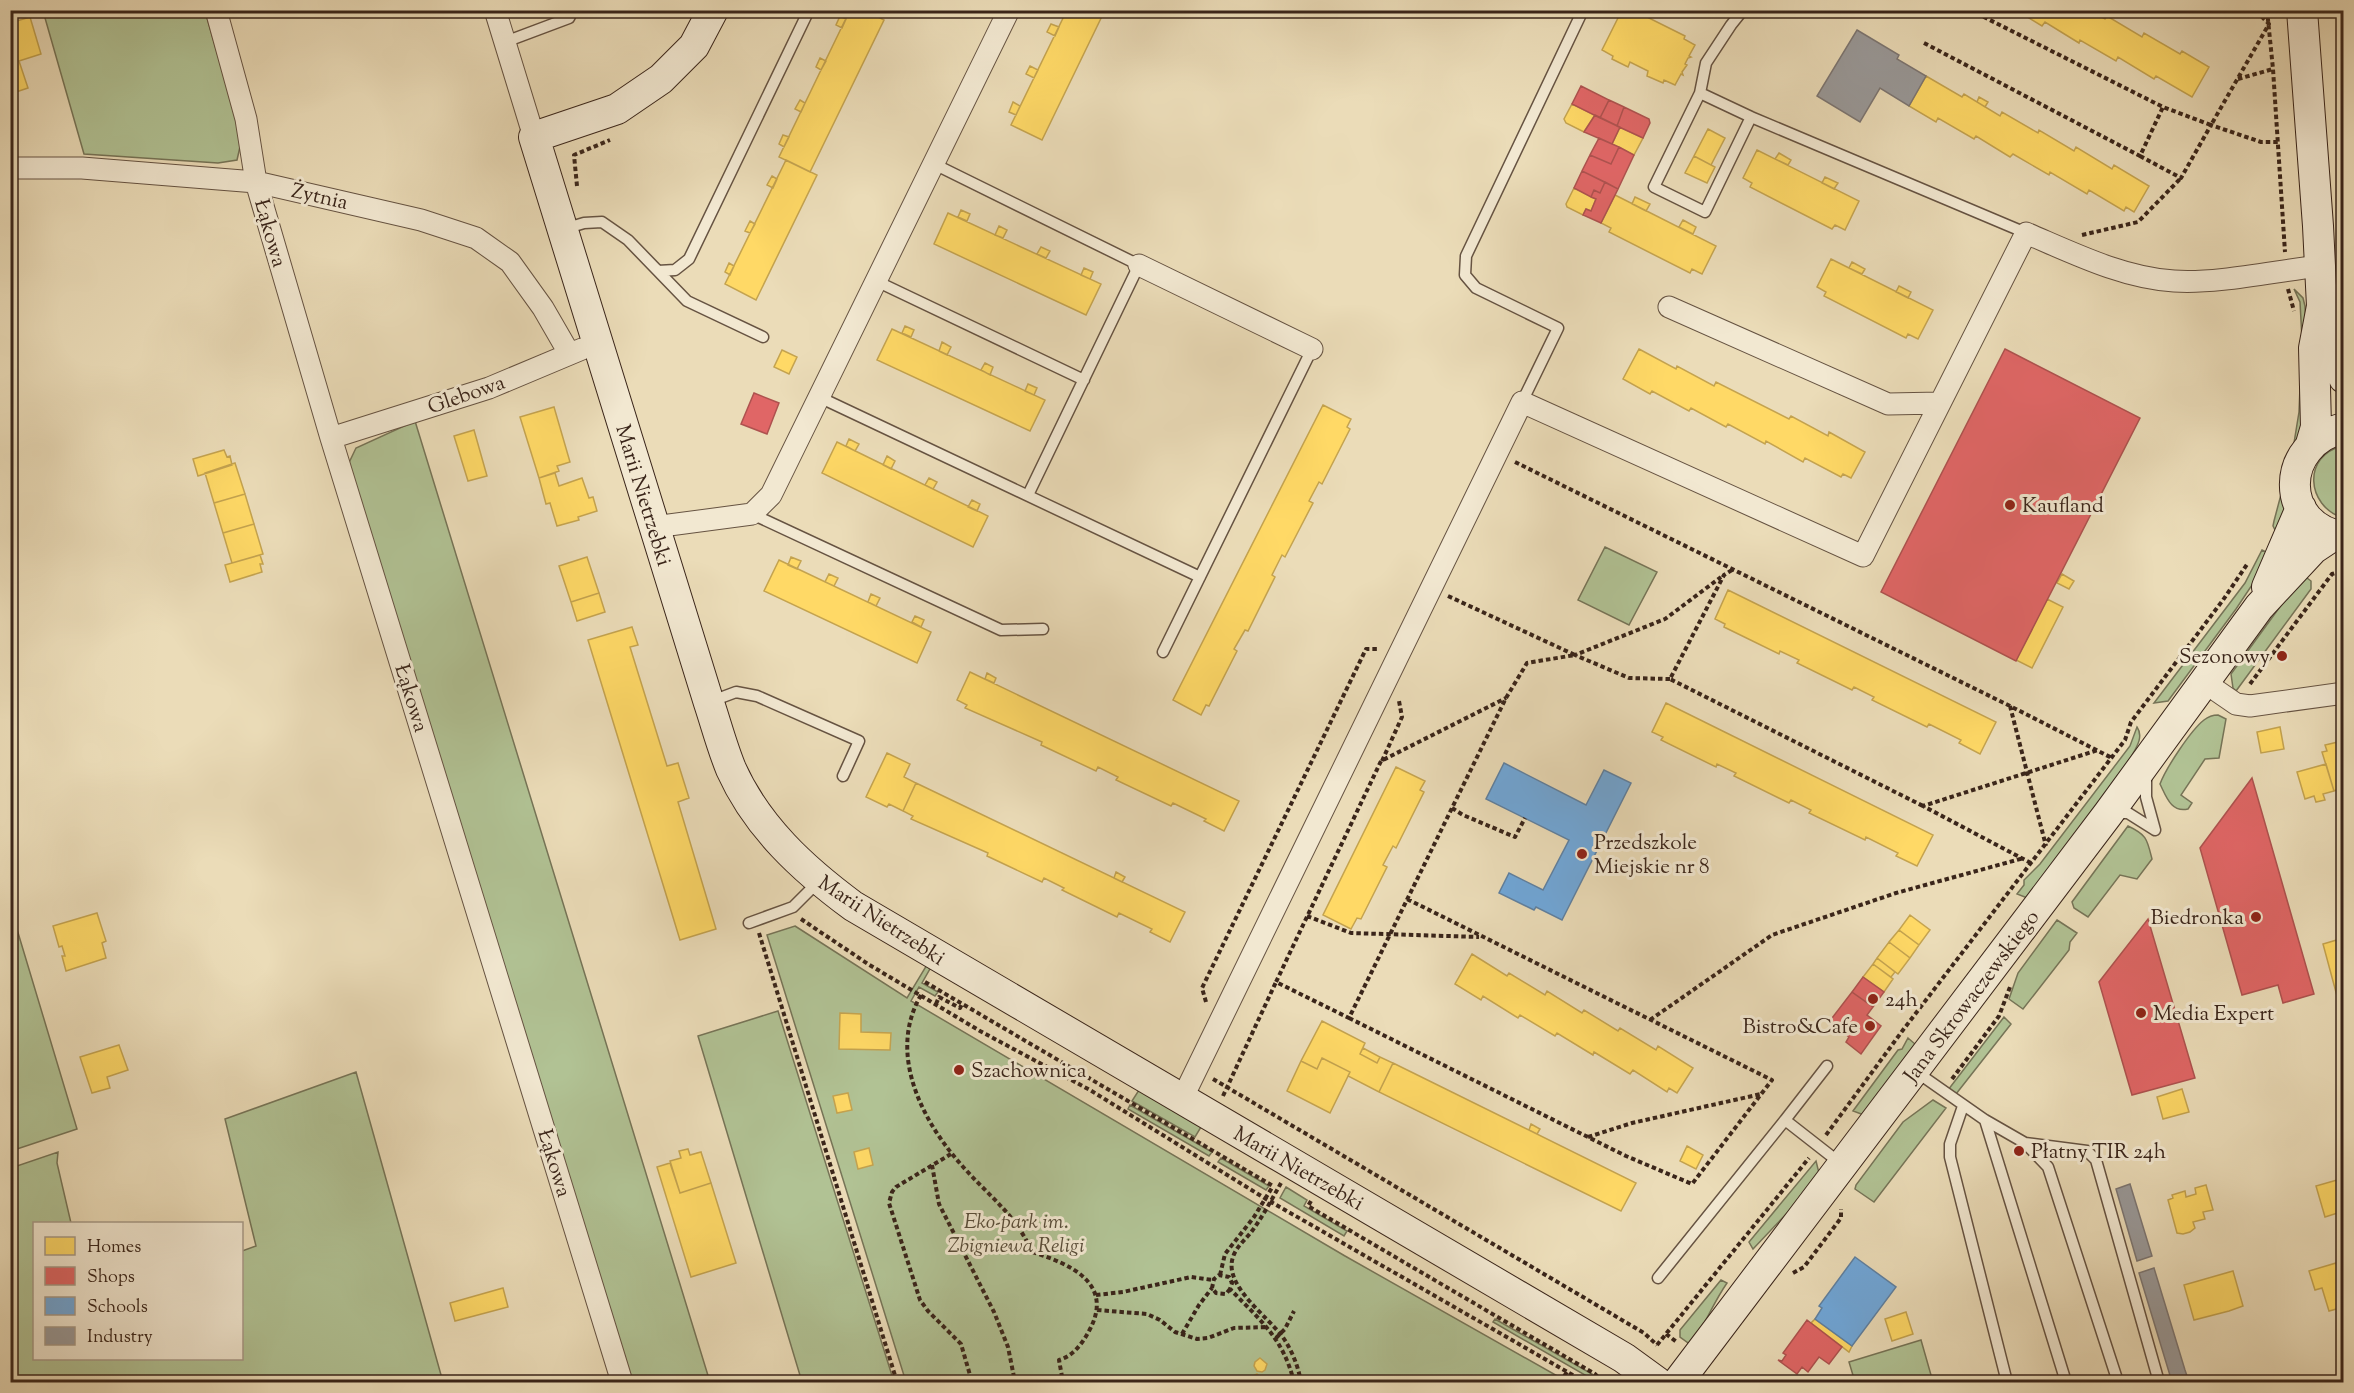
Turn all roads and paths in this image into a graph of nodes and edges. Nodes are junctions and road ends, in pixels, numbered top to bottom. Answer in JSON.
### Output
{"nodes":[{"id":1,"x":216,"y":10,"type":"edge"},
{"id":2,"x":495,"y":10,"type":"edge"},
{"id":3,"x":573,"y":10,"type":"edge"},
{"id":4,"x":714,"y":10,"type":"edge"},
{"id":5,"x":809,"y":10,"type":"edge"},
{"id":6,"x":1009,"y":10,"type":"edge"},
{"id":7,"x":1583,"y":10,"type":"edge"},
{"id":8,"x":1743,"y":10,"type":"edge"},
{"id":9,"x":1970,"y":10,"type":"edge"},
{"id":10,"x":2255,"y":10,"type":"edge"},
{"id":11,"x":2267,"y":10,"type":"edge"},
{"id":12,"x":2302,"y":10,"type":"edge"},
{"id":13,"x":2269,"y":24,"type":"junction"},
{"id":14,"x":505,"y":42,"type":"junction"},
{"id":15,"x":1924,"y":43,"type":"dead end"},
{"id":16,"x":2273,"y":69,"type":"junction"},
{"id":17,"x":2238,"y":79,"type":"junction"},
{"id":18,"x":1700,"y":93,"type":"junction"},
{"id":19,"x":2163,"y":107,"type":"junction"},
{"id":20,"x":1751,"y":117,"type":"junction"},
{"id":21,"x":2211,"y":125,"type":"junction"},
{"id":22,"x":534,"y":137,"type":"junction"},
{"id":23,"x":616,"y":137,"type":"dead end"},
{"id":24,"x":2278,"y":141,"type":"junction"},
{"id":25,"x":2140,"y":156,"type":"junction"},
{"id":26,"x":934,"y":164,"type":"junction"},
{"id":27,"x":10,"y":168,"type":"edge"},
{"id":28,"x":2181,"y":178,"type":"junction"},
{"id":29,"x":256,"y":182,"type":"junction"},
{"id":30,"x":574,"y":226,"type":"junction"},
{"id":31,"x":2026,"y":233,"type":"junction"},
{"id":32,"x":2059,"y":247,"type":"junction"},
{"id":33,"x":1139,"y":265,"type":"junction"},
{"id":34,"x":2320,"y":266,"type":"junction"},
{"id":35,"x":2286,"y":269,"type":"junction"},
{"id":36,"x":658,"y":271,"type":"junction"},
{"id":37,"x":876,"y":281,"type":"junction"},
{"id":38,"x":2320,"y":306,"type":"edge"},
{"id":39,"x":1669,"y":307,"type":"dead end"},
{"id":40,"x":763,"y":338,"type":"dead end"},
{"id":41,"x":598,"y":343,"type":"junction"},
{"id":42,"x":1312,"y":349,"type":"joint"},
{"id":43,"x":569,"y":353,"type":"junction"},
{"id":44,"x":2343,"y":378,"type":"edge"},
{"id":45,"x":1083,"y":380,"type":"junction"},
{"id":46,"x":819,"y":397,"type":"junction"},
{"id":47,"x":1522,"y":402,"type":"junction"},
{"id":48,"x":1940,"y":403,"type":"junction"},
{"id":49,"x":2343,"y":428,"type":"edge"},
{"id":50,"x":332,"y":438,"type":"junction"},
{"id":51,"x":2311,"y":444,"type":"junction"},
{"id":52,"x":1497,"y":453,"type":"junction"},
{"id":53,"x":1028,"y":495,"type":"junction"},
{"id":54,"x":2301,"y":508,"type":"junction"},
{"id":55,"x":752,"y":514,"type":"junction"},
{"id":56,"x":654,"y":527,"type":"junction"},
{"id":57,"x":2339,"y":536,"type":"edge"},
{"id":58,"x":2248,"y":561,"type":"dead end"},
{"id":59,"x":1732,"y":570,"type":"junction"},
{"id":60,"x":2343,"y":570,"type":"edge"},
{"id":61,"x":1724,"y":575,"type":"junction"},
{"id":62,"x":1200,"y":578,"type":"junction"},
{"id":63,"x":1431,"y":588,"type":"junction"},
{"id":64,"x":2259,"y":607,"type":"junction"},
{"id":65,"x":1043,"y":629,"type":"dead end"},
{"id":66,"x":1386,"y":649,"type":"dead end"},
{"id":67,"x":1162,"y":652,"type":"dead end"},
{"id":68,"x":1575,"y":655,"type":"junction"},
{"id":69,"x":1670,"y":679,"type":"junction"},
{"id":70,"x":2204,"y":682,"type":"junction"},
{"id":71,"x":2343,"y":693,"type":"edge"},
{"id":72,"x":1506,"y":698,"type":"junction"},
{"id":73,"x":709,"y":703,"type":"junction"},
{"id":74,"x":2236,"y":704,"type":"junction"},
{"id":75,"x":2010,"y":705,"type":"junction"},
{"id":76,"x":2099,"y":750,"type":"junction"},
{"id":77,"x":2112,"y":758,"type":"junction"},
{"id":78,"x":2150,"y":758,"type":"junction"},
{"id":79,"x":2027,"y":773,"type":"junction"},
{"id":80,"x":843,"y":776,"type":"dead end"},
{"id":81,"x":1923,"y":806,"type":"junction"},
{"id":82,"x":1452,"y":808,"type":"junction"},
{"id":83,"x":2108,"y":814,"type":"junction"},
{"id":84,"x":1525,"y":818,"type":"dead end"},
{"id":85,"x":2046,"y":846,"type":"junction"},
{"id":86,"x":2024,"y":858,"type":"junction"},
{"id":87,"x":2031,"y":863,"type":"junction"},
{"id":88,"x":819,"y":880,"type":"junction"},
{"id":89,"x":1407,"y":899,"type":"junction"},
{"id":90,"x":789,"y":909,"type":"junction"},
{"id":91,"x":1307,"y":916,"type":"junction"},
{"id":92,"x":749,"y":923,"type":"dead end"},
{"id":93,"x":760,"y":933,"type":"dead end"},
{"id":94,"x":1390,"y":935,"type":"junction"},
{"id":95,"x":1483,"y":937,"type":"junction"},
{"id":96,"x":926,"y":982,"type":"dead end"},
{"id":97,"x":1276,"y":982,"type":"junction"},
{"id":98,"x":921,"y":995,"type":"junction"},
{"id":99,"x":1206,"y":1003,"type":"dead end"},
{"id":100,"x":936,"y":1004,"type":"junction"},
{"id":101,"x":962,"y":1004,"type":"junction"},
{"id":102,"x":1349,"y":1018,"type":"junction"},
{"id":103,"x":1650,"y":1020,"type":"junction"},
{"id":104,"x":1827,"y":1066,"type":"dead end"},
{"id":105,"x":1197,"y":1070,"type":"junction"},
{"id":106,"x":1915,"y":1070,"type":"junction"},
{"id":107,"x":1226,"y":1086,"type":"junction"},
{"id":108,"x":1761,"y":1094,"type":"junction"},
{"id":109,"x":1182,"y":1099,"type":"junction"},
{"id":110,"x":1963,"y":1106,"type":"junction"},
{"id":111,"x":1216,"y":1119,"type":"junction"},
{"id":112,"x":1785,"y":1120,"type":"junction"},
{"id":113,"x":1985,"y":1120,"type":"junction"},
{"id":114,"x":1588,"y":1137,"type":"junction"},
{"id":115,"x":2025,"y":1143,"type":"junction"},
{"id":116,"x":1818,"y":1146,"type":"junction"},
{"id":117,"x":1217,"y":1153,"type":"junction"},
{"id":118,"x":951,"y":1154,"type":"junction"},
{"id":119,"x":932,"y":1165,"type":"junction"},
{"id":120,"x":1210,"y":1165,"type":"junction"},
{"id":121,"x":1843,"y":1165,"type":"junction"},
{"id":122,"x":1273,"y":1186,"type":"junction"},
{"id":123,"x":1266,"y":1199,"type":"junction"},
{"id":124,"x":1312,"y":1199,"type":"dead end"},
{"id":125,"x":1271,"y":1202,"type":"junction"},
{"id":126,"x":1220,"y":1275,"type":"junction"},
{"id":127,"x":1658,"y":1278,"type":"dead end"},
{"id":128,"x":1213,"y":1280,"type":"junction"},
{"id":129,"x":1212,"y":1288,"type":"junction"},
{"id":130,"x":1230,"y":1289,"type":"junction"},
{"id":131,"x":1096,"y":1295,"type":"junction"},
{"id":132,"x":1097,"y":1310,"type":"junction"},
{"id":133,"x":1294,"y":1311,"type":"dead end"},
{"id":134,"x":1266,"y":1327,"type":"junction"},
{"id":135,"x":1182,"y":1334,"type":"junction"},
{"id":136,"x":1281,"y":1334,"type":"junction"},
{"id":137,"x":1276,"y":1338,"type":"junction"},
{"id":138,"x":1657,"y":1345,"type":"junction"},
{"id":139,"x":1652,"y":1349,"type":"dead end"},
{"id":140,"x":1567,"y":1372,"type":"junction"},
{"id":141,"x":1601,"y":1380,"type":"dead end"},
{"id":142,"x":622,"y":1383,"type":"edge"},
{"id":143,"x":897,"y":1383,"type":"edge"},
{"id":144,"x":972,"y":1383,"type":"edge"},
{"id":145,"x":1015,"y":1383,"type":"edge"},
{"id":146,"x":1063,"y":1383,"type":"edge"},
{"id":147,"x":1294,"y":1383,"type":"edge"},
{"id":148,"x":1301,"y":1383,"type":"edge"},
{"id":149,"x":1560,"y":1383,"type":"edge"},
{"id":150,"x":1585,"y":1383,"type":"edge"},
{"id":151,"x":1657,"y":1383,"type":"edge"},
{"id":152,"x":1678,"y":1383,"type":"edge"},
{"id":153,"x":2007,"y":1383,"type":"edge"},
{"id":154,"x":2066,"y":1383,"type":"edge"},
{"id":155,"x":2118,"y":1383,"type":"edge"},
{"id":156,"x":2159,"y":1383,"type":"edge"}],
"edges":[{"from":1,"to":29,"type":"street","name":"Łąkowa"},
{"from":2,"to":14,"type":"street","name":"Marii Nietrzebki"},
{"from":3,"to":14,"type":"lane"},
{"from":4,"to":22,"type":"street"},
{"from":5,"to":36,"type":"lane"},
{"from":6,"to":26,"type":"street"},
{"from":7,"to":47,"type":"lane"},
{"from":8,"to":18,"type":"lane"},
{"from":9,"to":19,"type":"path"},
{"from":10,"to":13,"type":"path"},
{"from":11,"to":13,"type":"path"},
{"from":12,"to":34,"type":"street"},
{"from":13,"to":16,"type":"path"},
{"from":13,"to":17,"type":"path"},
{"from":14,"to":22,"type":"street","name":"Marii Nietrzebki"},
{"from":15,"to":25,"type":"path"},
{"from":16,"to":17,"type":"path"},
{"from":16,"to":24,"type":"path"},
{"from":17,"to":21,"type":"path"},
{"from":18,"to":20,"type":"lane"},
{"from":18,"to":20,"type":"lane"},
{"from":19,"to":21,"type":"path"},
{"from":19,"to":25,"type":"path"},
{"from":20,"to":31,"type":"lane"},
{"from":21,"to":24,"type":"path"},
{"from":21,"to":28,"type":"path"},
{"from":22,"to":30,"type":"street","name":"Marii Nietrzebki"},
{"from":23,"to":30,"type":"path"},
{"from":24,"to":35,"type":"path"},
{"from":25,"to":28,"type":"path"},
{"from":26,"to":33,"type":"lane"},
{"from":26,"to":37,"type":"street"},
{"from":27,"to":29,"type":"street","name":"Żytnia"},
{"from":28,"to":32,"type":"path"},
{"from":29,"to":43,"type":"street","name":"Żytnia"},
{"from":29,"to":50,"type":"street","name":"Łąkowa"},
{"from":30,"to":36,"type":"lane"},
{"from":30,"to":41,"type":"street","name":"Marii Nietrzebki"},
{"from":31,"to":32,"type":"street"},
{"from":31,"to":48,"type":"street"},
{"from":32,"to":35,"type":"street"},
{"from":33,"to":42,"type":"street"},
{"from":33,"to":45,"type":"lane"},
{"from":34,"to":35,"type":"street"},
{"from":34,"to":38,"type":"street"},
{"from":35,"to":38,"type":"path"},
{"from":36,"to":40,"type":"lane"},
{"from":37,"to":45,"type":"lane"},
{"from":37,"to":46,"type":"street"},
{"from":38,"to":44,"type":"street"},
{"from":38,"to":51,"type":"street"},
{"from":39,"to":48,"type":"street"},
{"from":41,"to":43,"type":"street","name":"Glebowa"},
{"from":41,"to":56,"type":"street","name":"Marii Nietrzebki"},
{"from":42,"to":62,"type":"lane"},
{"from":43,"to":50,"type":"street","name":"Glebowa"},
{"from":45,"to":53,"type":"lane"},
{"from":46,"to":53,"type":"lane"},
{"from":46,"to":55,"type":"street"},
{"from":47,"to":48,"type":"street"},
{"from":47,"to":52,"type":"street"},
{"from":49,"to":51,"type":"street"},
{"from":50,"to":142,"type":"street","name":"Łąkowa"},
{"from":51,"to":54,"type":"street"},
{"from":52,"to":59,"type":"path"},
{"from":52,"to":63,"type":"street"},
{"from":53,"to":62,"type":"lane"},
{"from":54,"to":57,"type":"street"},
{"from":54,"to":64,"type":"street","name":"Jana Skrowaczewskiego"},
{"from":55,"to":56,"type":"street"},
{"from":55,"to":65,"type":"lane"},
{"from":56,"to":73,"type":"street","name":"Marii Nietrzebki"},
{"from":57,"to":64,"type":"street","name":"Jana Skrowaczewskiego"},
{"from":58,"to":77,"type":"path"},
{"from":59,"to":61,"type":"path"},
{"from":59,"to":75,"type":"path"},
{"from":60,"to":74,"type":"path"},
{"from":61,"to":68,"type":"path"},
{"from":61,"to":69,"type":"path"},
{"from":62,"to":67,"type":"lane"},
{"from":63,"to":68,"type":"path"},
{"from":63,"to":105,"type":"street"},
{"from":64,"to":70,"type":"street","name":"Jana Skrowaczewskiego"},
{"from":66,"to":99,"type":"path"},
{"from":68,"to":69,"type":"path"},
{"from":68,"to":72,"type":"path"},
{"from":69,"to":81,"type":"path"},
{"from":70,"to":74,"type":"street"},
{"from":70,"to":78,"type":"street","name":"Jana Skrowaczewskiego"},
{"from":71,"to":74,"type":"street"},
{"from":72,"to":82,"type":"path"},
{"from":72,"to":91,"type":"path"},
{"from":73,"to":80,"type":"lane"},
{"from":73,"to":88,"type":"street","name":"Marii Nietrzebki"},
{"from":75,"to":76,"type":"path"},
{"from":75,"to":79,"type":"path"},
{"from":76,"to":77,"type":"path"},
{"from":76,"to":79,"type":"path"},
{"from":77,"to":85,"type":"path"},
{"from":78,"to":83,"type":"street","name":"Jana Skrowaczewskiego"},
{"from":78,"to":83,"type":"lane"},
{"from":79,"to":81,"type":"path"},
{"from":79,"to":85,"type":"path"},
{"from":81,"to":86,"type":"path"},
{"from":82,"to":84,"type":"path"},
{"from":82,"to":89,"type":"path"},
{"from":83,"to":106,"type":"street","name":"Jana Skrowaczewskiego"},
{"from":85,"to":87,"type":"path"},
{"from":86,"to":87,"type":"path"},
{"from":86,"to":103,"type":"path"},
{"from":87,"to":116,"type":"path"},
{"from":88,"to":90,"type":"lane"},
{"from":88,"to":109,"type":"street","name":"Marii Nietrzebki"},
{"from":89,"to":94,"type":"path"},
{"from":89,"to":95,"type":"path"},
{"from":90,"to":92,"type":"lane"},
{"from":90,"to":98,"type":"path"},
{"from":91,"to":94,"type":"path"},
{"from":91,"to":97,"type":"path"},
{"from":93,"to":143,"type":"path"},
{"from":94,"to":95,"type":"path"},
{"from":94,"to":102,"type":"path"},
{"from":95,"to":103,"type":"path"},
{"from":96,"to":101,"type":"path"},
{"from":97,"to":102,"type":"path"},
{"from":97,"to":107,"type":"path"},
{"from":98,"to":100,"type":"path"},
{"from":98,"to":118,"type":"path"},
{"from":100,"to":101,"type":"path"},
{"from":100,"to":120,"type":"path"},
{"from":101,"to":117,"type":"path"},
{"from":102,"to":114,"type":"path"},
{"from":103,"to":108,"type":"path"},
{"from":104,"to":112,"type":"lane"},
{"from":105,"to":107,"type":"path"},
{"from":105,"to":109,"type":"street"},
{"from":106,"to":110,"type":"lane"},
{"from":106,"to":121,"type":"street","name":"Jana Skrowaczewskiego"},
{"from":107,"to":111,"type":"path"},
{"from":107,"to":138,"type":"path"},
{"from":108,"to":114,"type":"path"},
{"from":108,"to":114,"type":"path"},
{"from":109,"to":111,"type":"street","name":"Marii Nietrzebki"},
{"from":110,"to":113,"type":"lane"},
{"from":110,"to":153,"type":"lane"},
{"from":111,"to":117,"type":"path"},
{"from":111,"to":151,"type":"street","name":"Marii Nietrzebki"},
{"from":112,"to":116,"type":"lane"},
{"from":112,"to":127,"type":"lane"},
{"from":113,"to":115,"type":"lane"},
{"from":113,"to":154,"type":"lane"},
{"from":115,"to":155,"type":"lane"},
{"from":115,"to":156,"type":"lane"},
{"from":116,"to":121,"type":"lane"},
{"from":116,"to":138,"type":"path"},
{"from":117,"to":120,"type":"path"},
{"from":117,"to":122,"type":"path"},
{"from":118,"to":119,"type":"path"},
{"from":118,"to":131,"type":"path"},
{"from":119,"to":144,"type":"path"},
{"from":119,"to":145,"type":"path"},
{"from":120,"to":123,"type":"path"},
{"from":121,"to":152,"type":"street","name":"Jana Skrowaczewskiego"},
{"from":122,"to":123,"type":"path"},
{"from":122,"to":125,"type":"path"},
{"from":123,"to":125,"type":"path"},
{"from":123,"to":126,"type":"path"},
{"from":124,"to":141,"type":"path"},
{"from":125,"to":136,"type":"path"},
{"from":125,"to":140,"type":"path"},
{"from":126,"to":128,"type":"path"},
{"from":126,"to":130,"type":"path"},
{"from":128,"to":129,"type":"path"},
{"from":128,"to":131,"type":"path"},
{"from":129,"to":130,"type":"path"},
{"from":129,"to":135,"type":"path"},
{"from":130,"to":134,"type":"path"},
{"from":131,"to":132,"type":"path"},
{"from":132,"to":135,"type":"path"},
{"from":132,"to":146,"type":"path"},
{"from":133,"to":136,"type":"path"},
{"from":134,"to":135,"type":"path"},
{"from":134,"to":137,"type":"path"},
{"from":136,"to":137,"type":"path"},
{"from":136,"to":148,"type":"path"},
{"from":137,"to":147,"type":"path"},
{"from":138,"to":139,"type":"path"},
{"from":140,"to":149,"type":"path"},
{"from":140,"to":150,"type":"path"}]}
